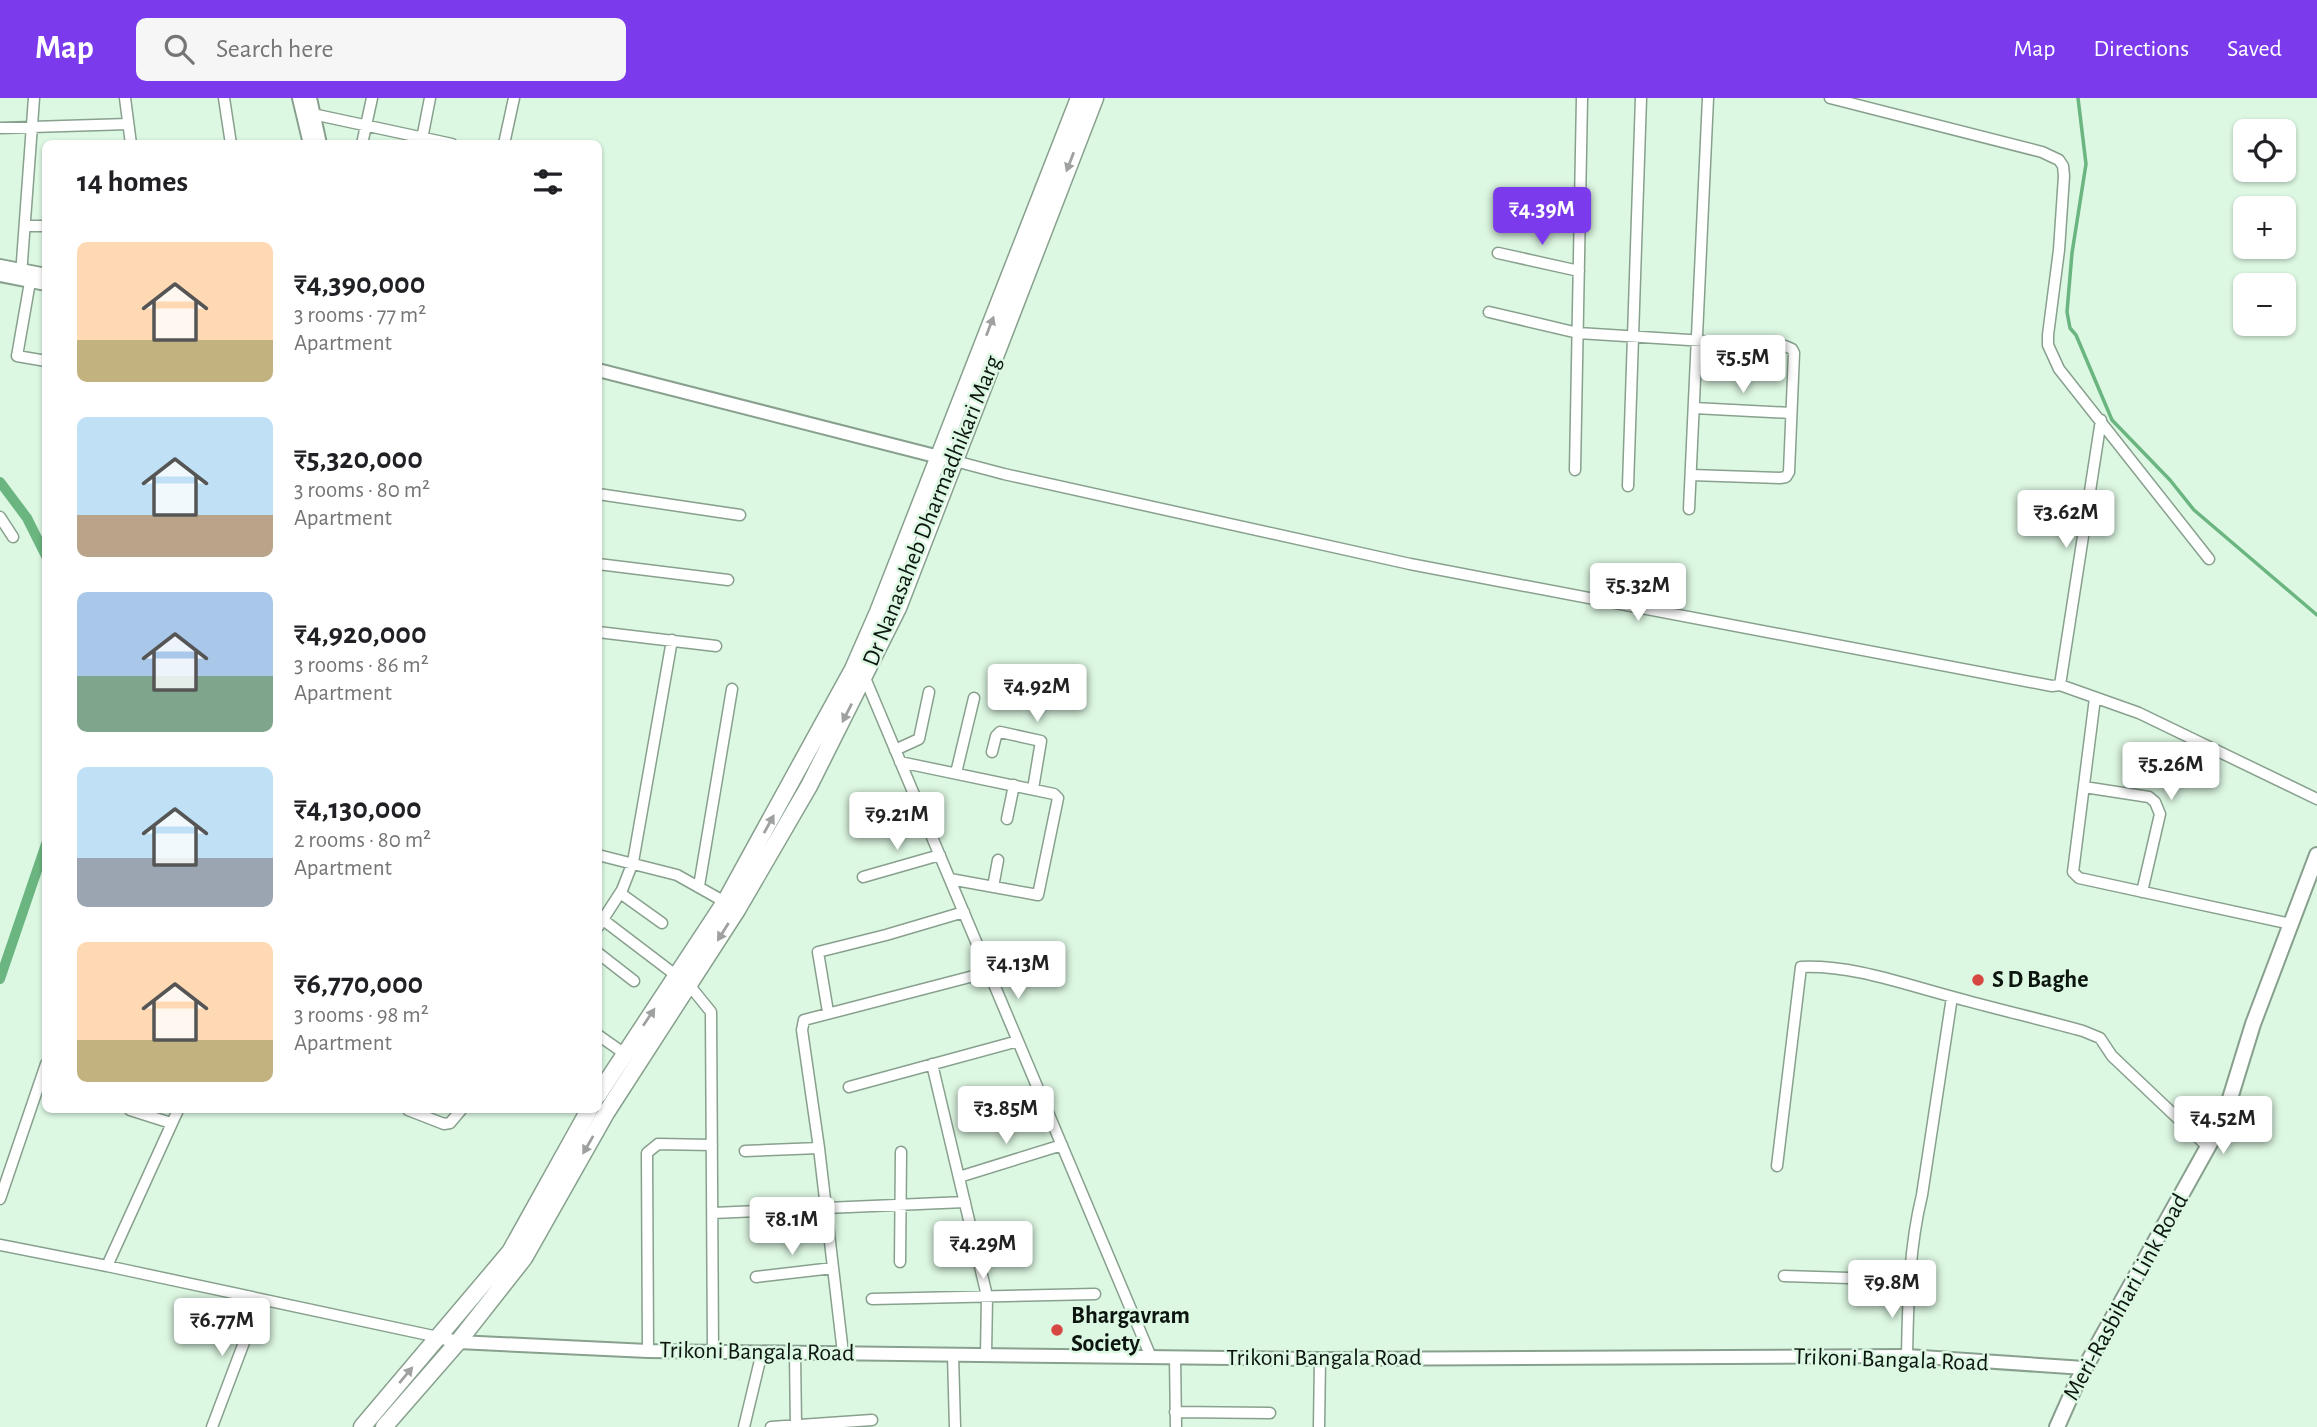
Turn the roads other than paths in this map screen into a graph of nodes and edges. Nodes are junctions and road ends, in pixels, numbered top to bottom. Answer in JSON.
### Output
{"nodes":[{"id":1,"x":34,"y":98,"type":"edge"},
{"id":2,"x":125,"y":98,"type":"edge"},
{"id":3,"x":224,"y":98,"type":"edge"},
{"id":4,"x":310,"y":98,"type":"edge"},
{"id":5,"x":372,"y":98,"type":"edge"},
{"id":6,"x":430,"y":98,"type":"edge"},
{"id":7,"x":514,"y":98,"type":"edge"},
{"id":8,"x":1079,"y":98,"type":"edge"},
{"id":9,"x":1095,"y":98,"type":"edge"},
{"id":10,"x":1582,"y":98,"type":"edge"},
{"id":11,"x":1641,"y":98,"type":"edge"},
{"id":12,"x":1708,"y":98,"type":"edge"},
{"id":13,"x":1829,"y":98,"type":"edge"},
{"id":14,"x":304,"y":108,"type":"edge"},
{"id":15,"x":128,"y":124,"type":"junction"},
{"id":16,"x":366,"y":125,"type":"junction"},
{"id":17,"x":0,"y":128,"type":"edge"},
{"id":18,"x":33,"y":129,"type":"junction"},
{"id":19,"x":130,"y":140,"type":"edge"},
{"id":20,"x":230,"y":140,"type":"edge"},
{"id":21,"x":309,"y":140,"type":"edge"},
{"id":22,"x":318,"y":140,"type":"edge"},
{"id":23,"x":363,"y":140,"type":"edge"},
{"id":24,"x":422,"y":140,"type":"edge"},
{"id":25,"x":505,"y":140,"type":"edge"},
{"id":26,"x":25,"y":226,"type":"junction"},
{"id":27,"x":42,"y":226,"type":"edge"},
{"id":28,"x":1498,"y":253,"type":"dead end"},
{"id":29,"x":0,"y":266,"type":"edge"},
{"id":30,"x":1579,"y":271,"type":"junction"},
{"id":31,"x":0,"y":275,"type":"edge"},
{"id":32,"x":42,"y":275,"type":"edge"},
{"id":33,"x":24,"y":277,"type":"junction"},
{"id":34,"x":42,"y":283,"type":"edge"},
{"id":35,"x":1489,"y":312,"type":"dead end"},
{"id":36,"x":1578,"y":333,"type":"junction"},
{"id":37,"x":1633,"y":338,"type":"junction"},
{"id":38,"x":1698,"y":341,"type":"junction"},
{"id":39,"x":42,"y":359,"type":"edge"},
{"id":40,"x":602,"y":371,"type":"edge"},
{"id":41,"x":1694,"y":408,"type":"junction"},
{"id":42,"x":1791,"y":413,"type":"junction"},
{"id":43,"x":2101,"y":420,"type":"junction"},
{"id":44,"x":947,"y":459,"type":"junction"},
{"id":45,"x":1575,"y":470,"type":"dead end"},
{"id":46,"x":1691,"y":475,"type":"junction"},
{"id":47,"x":1629,"y":486,"type":"dead end"},
{"id":48,"x":602,"y":495,"type":"edge"},
{"id":49,"x":1689,"y":509,"type":"dead end"},
{"id":50,"x":740,"y":515,"type":"dead end"},
{"id":51,"x":0,"y":517,"type":"edge"},
{"id":52,"x":13,"y":537,"type":"dead end"},
{"id":53,"x":2209,"y":559,"type":"dead end"},
{"id":54,"x":602,"y":564,"type":"edge"},
{"id":55,"x":728,"y":580,"type":"dead end"},
{"id":56,"x":602,"y":632,"type":"edge"},
{"id":57,"x":672,"y":640,"type":"junction"},
{"id":58,"x":716,"y":646,"type":"dead end"},
{"id":59,"x":859,"y":673,"type":"junction"},
{"id":60,"x":2060,"y":685,"type":"junction"},
{"id":61,"x":732,"y":689,"type":"dead end"},
{"id":62,"x":929,"y":692,"type":"dead end"},
{"id":63,"x":974,"y":698,"type":"dead end"},
{"id":64,"x":2095,"y":698,"type":"junction"},
{"id":65,"x":895,"y":750,"type":"junction"},
{"id":66,"x":992,"y":752,"type":"dead end"},
{"id":67,"x":900,"y":762,"type":"junction"},
{"id":68,"x":956,"y":773,"type":"junction"},
{"id":69,"x":1014,"y":785,"type":"junction"},
{"id":70,"x":2084,"y":787,"type":"junction"},
{"id":71,"x":1033,"y":789,"type":"junction"},
{"id":72,"x":2317,"y":799,"type":"edge"},
{"id":73,"x":1007,"y":819,"type":"dead end"},
{"id":74,"x":940,"y":855,"type":"junction"},
{"id":75,"x":2317,"y":855,"type":"edge"},
{"id":76,"x":602,"y":856,"type":"edge"},
{"id":77,"x":998,"y":860,"type":"dead end"},
{"id":78,"x":632,"y":862,"type":"junction"},
{"id":79,"x":863,"y":877,"type":"dead end"},
{"id":80,"x":950,"y":879,"type":"junction"},
{"id":81,"x":699,"y":886,"type":"junction"},
{"id":82,"x":993,"y":887,"type":"junction"},
{"id":83,"x":2142,"y":892,"type":"junction"},
{"id":84,"x":620,"y":893,"type":"junction"},
{"id":85,"x":731,"y":906,"type":"junction"},
{"id":86,"x":964,"y":912,"type":"junction"},
{"id":87,"x":602,"y":918,"type":"edge"},
{"id":88,"x":602,"y":922,"type":"edge"},
{"id":89,"x":662,"y":923,"type":"dead end"},
{"id":90,"x":2291,"y":924,"type":"junction"},
{"id":91,"x":602,"y":956,"type":"edge"},
{"id":92,"x":989,"y":972,"type":"junction"},
{"id":93,"x":634,"y":981,"type":"dead end"},
{"id":94,"x":683,"y":981,"type":"junction"},
{"id":95,"x":1952,"y":997,"type":"junction"},
{"id":96,"x":828,"y":1012,"type":"junction"},
{"id":97,"x":602,"y":1038,"type":"edge"},
{"id":98,"x":1018,"y":1041,"type":"junction"},
{"id":99,"x":625,"y":1054,"type":"junction"},
{"id":100,"x":932,"y":1064,"type":"junction"},
{"id":101,"x":42,"y":1083,"type":"edge"},
{"id":102,"x":849,"y":1087,"type":"dead end"},
{"id":103,"x":602,"y":1089,"type":"edge"},
{"id":104,"x":139,"y":1113,"type":"edge"},
{"id":105,"x":176,"y":1113,"type":"edge"},
{"id":106,"x":417,"y":1113,"type":"edge"},
{"id":107,"x":458,"y":1113,"type":"edge"},
{"id":108,"x":587,"y":1113,"type":"edge"},
{"id":109,"x":171,"y":1124,"type":"junction"},
{"id":110,"x":712,"y":1144,"type":"junction"},
{"id":111,"x":1062,"y":1144,"type":"junction"},
{"id":112,"x":2208,"y":1147,"type":"junction"},
{"id":113,"x":819,"y":1148,"type":"junction"},
{"id":114,"x":745,"y":1151,"type":"dead end"},
{"id":115,"x":901,"y":1152,"type":"dead end"},
{"id":116,"x":1777,"y":1166,"type":"dead end"},
{"id":117,"x":959,"y":1177,"type":"junction"},
{"id":118,"x":0,"y":1199,"type":"edge"},
{"id":119,"x":965,"y":1202,"type":"junction"},
{"id":120,"x":901,"y":1206,"type":"junction"},
{"id":121,"x":826,"y":1209,"type":"junction"},
{"id":122,"x":713,"y":1213,"type":"junction"},
{"id":123,"x":0,"y":1245,"type":"edge"},
{"id":124,"x":900,"y":1262,"type":"dead end"},
{"id":125,"x":107,"y":1266,"type":"junction"},
{"id":126,"x":833,"y":1268,"type":"junction"},
{"id":127,"x":755,"y":1276,"type":"dead end"},
{"id":128,"x":1784,"y":1276,"type":"dead end"},
{"id":129,"x":1909,"y":1285,"type":"junction"},
{"id":130,"x":1095,"y":1294,"type":"dead end"},
{"id":131,"x":987,"y":1296,"type":"junction"},
{"id":132,"x":872,"y":1298,"type":"dead end"},
{"id":133,"x":260,"y":1300,"type":"junction"},
{"id":134,"x":438,"y":1337,"type":"junction"},
{"id":135,"x":458,"y":1342,"type":"junction"},
{"id":136,"x":648,"y":1351,"type":"junction"},
{"id":137,"x":713,"y":1352,"type":"junction"},
{"id":138,"x":762,"y":1352,"type":"junction"},
{"id":139,"x":795,"y":1353,"type":"junction"},
{"id":140,"x":843,"y":1353,"type":"junction"},
{"id":141,"x":953,"y":1354,"type":"junction"},
{"id":142,"x":986,"y":1355,"type":"junction"},
{"id":143,"x":1907,"y":1356,"type":"junction"},
{"id":144,"x":1151,"y":1357,"type":"junction"},
{"id":145,"x":1175,"y":1357,"type":"junction"},
{"id":146,"x":1320,"y":1359,"type":"junction"},
{"id":147,"x":2084,"y":1368,"type":"junction"},
{"id":148,"x":1175,"y":1412,"type":"junction"},
{"id":149,"x":1270,"y":1413,"type":"dead end"},
{"id":150,"x":872,"y":1420,"type":"dead end"},
{"id":151,"x":796,"y":1426,"type":"edge"},
{"id":152,"x":212,"y":1427,"type":"edge"},
{"id":153,"x":362,"y":1427,"type":"edge"},
{"id":154,"x":384,"y":1427,"type":"edge"},
{"id":155,"x":744,"y":1427,"type":"edge"},
{"id":156,"x":771,"y":1427,"type":"edge"},
{"id":157,"x":955,"y":1427,"type":"edge"},
{"id":158,"x":1175,"y":1427,"type":"edge"},
{"id":159,"x":1319,"y":1427,"type":"edge"},
{"id":160,"x":2057,"y":1427,"type":"edge"}],
"edges":[{"from":1,"to":18,"type":"street"},
{"from":2,"to":15,"type":"street"},
{"from":3,"to":20,"type":"street"},
{"from":4,"to":14,"type":"street"},
{"from":5,"to":16,"type":"street"},
{"from":6,"to":24,"type":"street"},
{"from":7,"to":25,"type":"street"},
{"from":44,"to":8,"type":"main road","name":"Dr Nanasaheb Dharmadhikari Marg","one_way":true},
{"from":9,"to":44,"type":"main road","name":"Dr Nanasaheb Dharmadhikari Marg","one_way":true},
{"from":10,"to":30,"type":"street"},
{"from":11,"to":37,"type":"street"},
{"from":12,"to":38,"type":"street"},
{"from":13,"to":43,"type":"street"},
{"from":14,"to":16,"type":"street"},
{"from":14,"to":21,"type":"street"},
{"from":14,"to":22,"type":"street"},
{"from":15,"to":18,"type":"street"},
{"from":15,"to":19,"type":"street"},
{"from":16,"to":23,"type":"street"},
{"from":16,"to":24,"type":"street"},
{"from":17,"to":18,"type":"street"},
{"from":18,"to":26,"type":"street"},
{"from":26,"to":27,"type":"street"},
{"from":26,"to":33,"type":"street"},
{"from":28,"to":30,"type":"street"},
{"from":29,"to":33,"type":"street"},
{"from":30,"to":36,"type":"street"},
{"from":31,"to":33,"type":"street"},
{"from":32,"to":33,"type":"street"},
{"from":33,"to":34,"type":"street"},
{"from":33,"to":39,"type":"street"},
{"from":35,"to":36,"type":"street"},
{"from":36,"to":37,"type":"street"},
{"from":36,"to":45,"type":"street"},
{"from":37,"to":38,"type":"street"},
{"from":37,"to":47,"type":"street"},
{"from":38,"to":41,"type":"street"},
{"from":38,"to":42,"type":"street"},
{"from":40,"to":44,"type":"street"},
{"from":41,"to":42,"type":"street"},
{"from":41,"to":46,"type":"street"},
{"from":42,"to":46,"type":"street"},
{"from":43,"to":53,"type":"street"},
{"from":43,"to":60,"type":"street"},
{"from":44,"to":59,"type":"main road","name":"Dr Nanasaheb Dharmadhikari Marg"},
{"from":44,"to":60,"type":"street"},
{"from":46,"to":49,"type":"street"},
{"from":48,"to":50,"type":"street"},
{"from":51,"to":52,"type":"street"},
{"from":54,"to":55,"type":"street"},
{"from":56,"to":57,"type":"street"},
{"from":57,"to":58,"type":"street"},
{"from":57,"to":78,"type":"street"},
{"from":59,"to":65,"type":"street"},
{"from":59,"to":85,"type":"main road","name":"Dr Nanasaheb Dharmadhikari Marg"},
{"from":60,"to":64,"type":"street"},
{"from":61,"to":81,"type":"street"},
{"from":62,"to":65,"type":"street"},
{"from":63,"to":68,"type":"street"},
{"from":64,"to":70,"type":"street"},
{"from":64,"to":72,"type":"street"},
{"from":65,"to":67,"type":"street"},
{"from":66,"to":71,"type":"street"},
{"from":67,"to":68,"type":"street"},
{"from":67,"to":74,"type":"street"},
{"from":68,"to":69,"type":"street"},
{"from":69,"to":71,"type":"street"},
{"from":69,"to":73,"type":"street"},
{"from":70,"to":83,"type":"street"},
{"from":70,"to":83,"type":"street"},
{"from":71,"to":82,"type":"street"},
{"from":74,"to":79,"type":"street"},
{"from":74,"to":80,"type":"street"},
{"from":75,"to":90,"type":"main road","name":"Meri-Rasbihari Link Road"},
{"from":76,"to":78,"type":"street"},
{"from":77,"to":82,"type":"street"},
{"from":78,"to":81,"type":"street"},
{"from":78,"to":84,"type":"street"},
{"from":80,"to":82,"type":"street"},
{"from":80,"to":86,"type":"street"},
{"from":81,"to":85,"type":"street"},
{"from":83,"to":90,"type":"street"},
{"from":84,"to":87,"type":"street"},
{"from":84,"to":89,"type":"street"},
{"from":85,"to":94,"type":"main road","name":"Dr Nanasaheb Dharmadhikari Marg"},
{"from":86,"to":92,"type":"street"},
{"from":86,"to":96,"type":"street"},
{"from":88,"to":94,"type":"street"},
{"from":90,"to":112,"type":"main road","name":"Meri-Rasbihari Link Road"},
{"from":91,"to":93,"type":"street"},
{"from":92,"to":96,"type":"street"},
{"from":92,"to":98,"type":"street"},
{"from":99,"to":94,"type":"main road","name":"Dr Nanasaheb Dharmadhikari Marg","one_way":true},
{"from":94,"to":110,"type":"street"},
{"from":94,"to":135,"type":"main road","name":"Dr Nanasaheb Dharmadhikari Marg","one_way":true},
{"from":95,"to":112,"type":"street"},
{"from":95,"to":116,"type":"street"},
{"from":95,"to":129,"type":"street"},
{"from":96,"to":113,"type":"street"},
{"from":97,"to":99,"type":"street"},
{"from":98,"to":100,"type":"street"},
{"from":98,"to":111,"type":"street"},
{"from":99,"to":103,"type":"main road","name":"Dr Nanasaheb Dharmadhikari Marg"},
{"from":100,"to":102,"type":"street"},
{"from":100,"to":117,"type":"street"},
{"from":101,"to":118,"type":"street"},
{"from":104,"to":109,"type":"street"},
{"from":105,"to":109,"type":"street"},
{"from":106,"to":107,"type":"street"},
{"from":108,"to":134,"type":"main road"},
{"from":109,"to":125,"type":"street"},
{"from":110,"to":122,"type":"street"},
{"from":110,"to":136,"type":"street"},
{"from":111,"to":117,"type":"street"},
{"from":111,"to":144,"type":"street"},
{"from":112,"to":147,"type":"main road","name":"Meri-Rasbihari Link Road"},
{"from":113,"to":114,"type":"street"},
{"from":113,"to":121,"type":"street"},
{"from":115,"to":120,"type":"street"},
{"from":117,"to":119,"type":"street"},
{"from":119,"to":120,"type":"street"},
{"from":119,"to":131,"type":"street"},
{"from":120,"to":121,"type":"street"},
{"from":120,"to":124,"type":"street"},
{"from":121,"to":122,"type":"street"},
{"from":121,"to":126,"type":"street"},
{"from":122,"to":137,"type":"street"},
{"from":123,"to":125,"type":"street"},
{"from":125,"to":133,"type":"street"},
{"from":126,"to":127,"type":"street"},
{"from":126,"to":140,"type":"street"},
{"from":128,"to":129,"type":"street"},
{"from":129,"to":143,"type":"street"},
{"from":130,"to":131,"type":"street"},
{"from":131,"to":132,"type":"street"},
{"from":131,"to":142,"type":"street"},
{"from":133,"to":134,"type":"street"},
{"from":133,"to":152,"type":"street"},
{"from":134,"to":135,"type":"street","name":"Trikoni Bangala Road"},
{"from":153,"to":134,"type":"main road","one_way":true},
{"from":135,"to":136,"type":"street","name":"Trikoni Bangala Road"},
{"from":135,"to":154,"type":"main road","name":"Dr Nanasaheb Dharmadhikari Marg"},
{"from":136,"to":137,"type":"street","name":"Trikoni Bangala Road"},
{"from":137,"to":138,"type":"street","name":"Trikoni Bangala Road"},
{"from":138,"to":139,"type":"street","name":"Trikoni Bangala Road"},
{"from":138,"to":155,"type":"street"},
{"from":139,"to":140,"type":"street","name":"Trikoni Bangala Road"},
{"from":139,"to":151,"type":"street"},
{"from":140,"to":141,"type":"street","name":"Trikoni Bangala Road"},
{"from":141,"to":142,"type":"street","name":"Trikoni Bangala Road"},
{"from":141,"to":157,"type":"street"},
{"from":142,"to":144,"type":"street","name":"Trikoni Bangala Road"},
{"from":143,"to":146,"type":"street","name":"Trikoni Bangala Road"},
{"from":143,"to":147,"type":"street","name":"Trikoni Bangala Road"},
{"from":144,"to":145,"type":"street","name":"Trikoni Bangala Road"},
{"from":145,"to":146,"type":"street","name":"Trikoni Bangala Road"},
{"from":145,"to":148,"type":"street"},
{"from":146,"to":159,"type":"street"},
{"from":147,"to":160,"type":"main road","name":"Meri-Rasbihari Link Road"},
{"from":148,"to":149,"type":"street"},
{"from":148,"to":158,"type":"street"},
{"from":150,"to":151,"type":"street"},
{"from":151,"to":156,"type":"street"}]}
